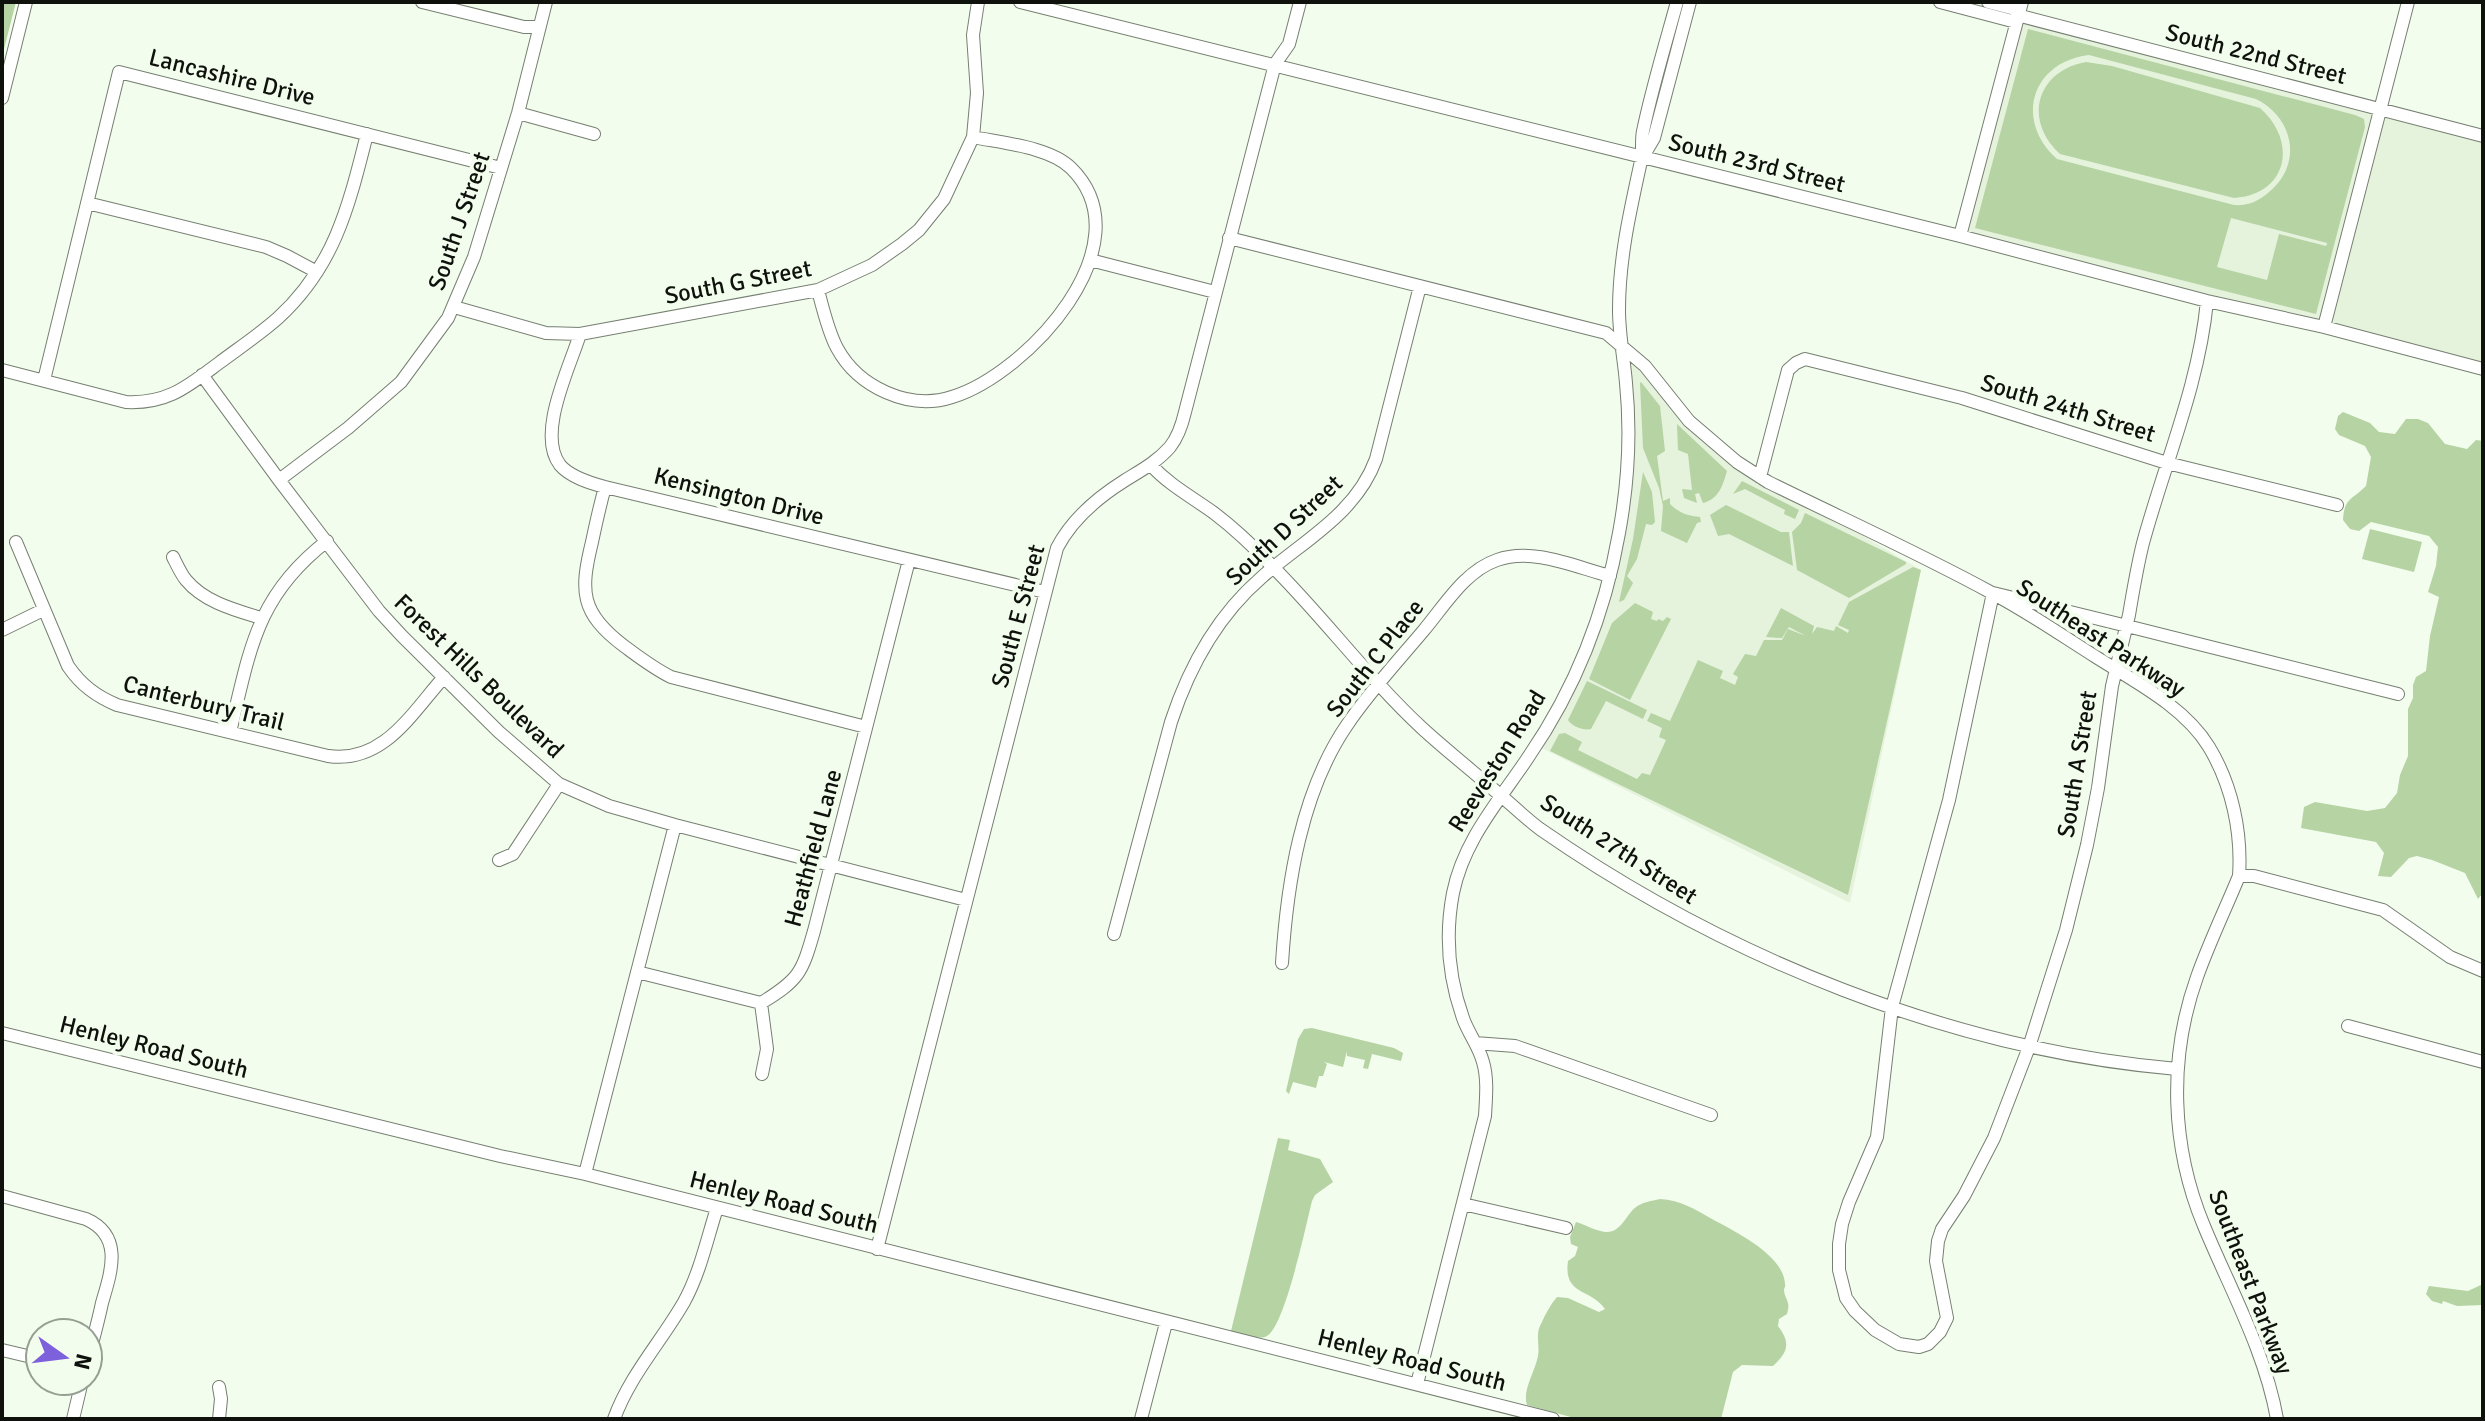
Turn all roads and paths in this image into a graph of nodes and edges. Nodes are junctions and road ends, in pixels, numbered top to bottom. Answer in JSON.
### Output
{"nodes":[{"id":1,"x":26,"y":2,"type":"edge"},
{"id":2,"x":422,"y":2,"type":"edge"},
{"id":3,"x":546,"y":2,"type":"edge"},
{"id":4,"x":978,"y":2,"type":"edge"},
{"id":5,"x":1020,"y":2,"type":"edge"},
{"id":6,"x":1300,"y":2,"type":"edge"},
{"id":7,"x":1677,"y":2,"type":"edge"},
{"id":8,"x":1690,"y":2,"type":"edge"},
{"id":9,"x":1940,"y":2,"type":"edge"},
{"id":10,"x":1988,"y":2,"type":"edge"},
{"id":11,"x":2408,"y":2,"type":"edge"},
{"id":12,"x":2018,"y":12,"type":"edge"},
{"id":13,"x":539,"y":27,"type":"junction"},
{"id":14,"x":1275,"y":64,"type":"junction"},
{"id":15,"x":2,"y":98,"type":"edge"},
{"id":16,"x":2381,"y":109,"type":"junction"},
{"id":17,"x":518,"y":113,"type":"junction"},
{"id":18,"x":367,"y":134,"type":"junction"},
{"id":19,"x":594,"y":134,"type":"dead end"},
{"id":20,"x":2483,"y":136,"type":"edge"},
{"id":21,"x":973,"y":137,"type":"junction"},
{"id":22,"x":1642,"y":157,"type":"junction"},
{"id":23,"x":501,"y":168,"type":"junction"},
{"id":24,"x":87,"y":203,"type":"junction"},
{"id":25,"x":1960,"y":236,"type":"junction"},
{"id":26,"x":1229,"y":238,"type":"junction"},
{"id":27,"x":1090,"y":260,"type":"junction"},
{"id":28,"x":317,"y":272,"type":"junction"},
{"id":29,"x":1420,"y":286,"type":"junction"},
{"id":30,"x":818,"y":290,"type":"junction"},
{"id":31,"x":1215,"y":292,"type":"junction"},
{"id":32,"x":2207,"y":301,"type":"junction"},
{"id":33,"x":454,"y":307,"type":"junction"},
{"id":34,"x":2324,"y":327,"type":"junction"},
{"id":35,"x":580,"y":334,"type":"junction"},
{"id":36,"x":1621,"y":343,"type":"junction"},
{"id":37,"x":2483,"y":369,"type":"edge"},
{"id":38,"x":2,"y":370,"type":"edge"},
{"id":39,"x":202,"y":375,"type":"junction"},
{"id":40,"x":44,"y":380,"type":"junction"},
{"id":41,"x":2167,"y":463,"type":"junction"},
{"id":42,"x":1151,"y":465,"type":"junction"},
{"id":43,"x":1760,"y":477,"type":"junction"},
{"id":44,"x":279,"y":480,"type":"junction"},
{"id":45,"x":605,"y":487,"type":"junction"},
{"id":46,"x":2337,"y":505,"type":"dead end"},
{"id":47,"x":327,"y":541,"type":"junction"},
{"id":48,"x":16,"y":542,"type":"dead end"},
{"id":49,"x":173,"y":557,"type":"dead end"},
{"id":50,"x":909,"y":560,"type":"junction"},
{"id":51,"x":1274,"y":567,"type":"junction"},
{"id":52,"x":1610,"y":576,"type":"junction"},
{"id":53,"x":1045,"y":592,"type":"junction"},
{"id":54,"x":1993,"y":593,"type":"junction"},
{"id":55,"x":43,"y":610,"type":"junction"},
{"id":56,"x":261,"y":618,"type":"junction"},
{"id":57,"x":2126,"y":626,"type":"junction"},
{"id":58,"x":2,"y":630,"type":"edge"},
{"id":59,"x":2116,"y":669,"type":"junction"},
{"id":60,"x":444,"y":677,"type":"junction"},
{"id":61,"x":1378,"y":684,"type":"junction"},
{"id":62,"x":2398,"y":694,"type":"dead end"},
{"id":63,"x":866,"y":727,"type":"junction"},
{"id":64,"x":230,"y":732,"type":"junction"},
{"id":65,"x":559,"y":784,"type":"junction"},
{"id":66,"x":1500,"y":795,"type":"junction"},
{"id":67,"x":675,"y":825,"type":"junction"},
{"id":68,"x":499,"y":860,"type":"dead end"},
{"id":69,"x":831,"y":866,"type":"junction"},
{"id":70,"x":2239,"y":876,"type":"junction"},
{"id":71,"x":966,"y":900,"type":"junction"},
{"id":72,"x":1114,"y":934,"type":"dead end"},
{"id":73,"x":1282,"y":963,"type":"dead end"},
{"id":74,"x":2483,"y":971,"type":"edge"},
{"id":75,"x":637,"y":972,"type":"junction"},
{"id":76,"x":761,"y":1003,"type":"junction"},
{"id":77,"x":1892,"y":1007,"type":"junction"},
{"id":78,"x":2348,"y":1026,"type":"dead end"},
{"id":79,"x":2,"y":1033,"type":"edge"},
{"id":80,"x":1475,"y":1043,"type":"junction"},
{"id":81,"x":2029,"y":1047,"type":"junction"},
{"id":82,"x":2483,"y":1062,"type":"edge"},
{"id":83,"x":2177,"y":1069,"type":"junction"},
{"id":84,"x":762,"y":1074,"type":"dead end"},
{"id":85,"x":1711,"y":1115,"type":"dead end"},
{"id":86,"x":585,"y":1174,"type":"junction"},
{"id":87,"x":2,"y":1196,"type":"edge"},
{"id":88,"x":1463,"y":1204,"type":"junction"},
{"id":89,"x":717,"y":1208,"type":"junction"},
{"id":90,"x":1566,"y":1228,"type":"dead end"},
{"id":91,"x":877,"y":1249,"type":"junction"},
{"id":92,"x":99,"y":1317,"type":"edge"},
{"id":93,"x":1166,"y":1323,"type":"junction"},
{"id":94,"x":2,"y":1350,"type":"edge"},
{"id":95,"x":24,"y":1355,"type":"edge"},
{"id":96,"x":1417,"y":1384,"type":"junction"},
{"id":97,"x":219,"y":1387,"type":"dead end"},
{"id":98,"x":78,"y":1397,"type":"edge"},
{"id":99,"x":73,"y":1419,"type":"edge"},
{"id":100,"x":219,"y":1419,"type":"edge"},
{"id":101,"x":614,"y":1419,"type":"edge"},
{"id":102,"x":1141,"y":1419,"type":"edge"},
{"id":103,"x":1553,"y":1419,"type":"edge"},
{"id":104,"x":2277,"y":1419,"type":"edge"}],
"edges":[{"from":1,"to":15,"type":"street"},
{"from":2,"to":13,"type":"street"},
{"from":3,"to":13,"type":"street","name":"South J Street"},
{"from":4,"to":21,"type":"street","name":"South G Street"},
{"from":5,"to":14,"type":"street","name":"South 23rd Street"},
{"from":6,"to":14,"type":"street","name":"South E Street"},
{"from":7,"to":22,"type":"street","name":"Reeveston Road"},
{"from":8,"to":22,"type":"street","name":"Reeveston Road"},
{"from":9,"to":12,"type":"street","name":"South 22nd Street"},
{"from":10,"to":12,"type":"street","name":"South 22nd Street"},
{"from":11,"to":16,"type":"street"},
{"from":12,"to":16,"type":"street","name":"South 22nd Street"},
{"from":12,"to":25,"type":"street"},
{"from":13,"to":17,"type":"street","name":"South J Street"},
{"from":14,"to":22,"type":"street","name":"South 23rd Street"},
{"from":14,"to":26,"type":"street","name":"South E Street"},
{"from":16,"to":20,"type":"street","name":"South 22nd Street"},
{"from":16,"to":34,"type":"street"},
{"from":17,"to":19,"type":"street"},
{"from":17,"to":23,"type":"street","name":"South J Street"},
{"from":18,"to":23,"type":"street","name":"Lancashire Drive"},
{"from":18,"to":24,"type":"street","name":"Lancashire Drive"},
{"from":18,"to":28,"type":"street"},
{"from":21,"to":27,"type":"street"},
{"from":21,"to":30,"type":"street","name":"South G Street"},
{"from":22,"to":25,"type":"street","name":"South 23rd Street"},
{"from":22,"to":36,"type":"street","name":"Reeveston Road"},
{"from":23,"to":33,"type":"street","name":"South J Street"},
{"from":24,"to":28,"type":"street"},
{"from":24,"to":40,"type":"street","name":"Lancashire Drive"},
{"from":25,"to":32,"type":"street","name":"South 23rd Street"},
{"from":26,"to":29,"type":"street"},
{"from":26,"to":31,"type":"street","name":"South E Street"},
{"from":27,"to":30,"type":"street"},
{"from":27,"to":31,"type":"street"},
{"from":28,"to":39,"type":"street"},
{"from":29,"to":36,"type":"street"},
{"from":29,"to":51,"type":"street","name":"South D Street"},
{"from":30,"to":35,"type":"street","name":"South G Street"},
{"from":31,"to":42,"type":"street","name":"South E Street"},
{"from":32,"to":34,"type":"street","name":"South 23rd Street"},
{"from":32,"to":41,"type":"street","name":"South A Street"},
{"from":33,"to":35,"type":"street","name":"South G Street"},
{"from":33,"to":44,"type":"street","name":"South J Street"},
{"from":34,"to":37,"type":"street","name":"South 23rd Street"},
{"from":35,"to":45,"type":"street","name":"Kensington Drive"},
{"from":36,"to":43,"type":"street","name":"Southeast Parkway"},
{"from":36,"to":52,"type":"street","name":"Reeveston Road"},
{"from":38,"to":40,"type":"street"},
{"from":39,"to":40,"type":"street"},
{"from":39,"to":44,"type":"street","name":"Forest Hills Boulevard"},
{"from":41,"to":43,"type":"street","name":"South 24th Street"},
{"from":41,"to":46,"type":"street","name":"South 24th Street"},
{"from":41,"to":57,"type":"street","name":"South A Street"},
{"from":42,"to":51,"type":"street","name":"South 27th Street"},
{"from":42,"to":53,"type":"street","name":"South E Street"},
{"from":43,"to":54,"type":"street","name":"Southeast Parkway"},
{"from":44,"to":47,"type":"street","name":"Forest Hills Boulevard"},
{"from":45,"to":50,"type":"street","name":"Kensington Drive"},
{"from":45,"to":63,"type":"street"},
{"from":47,"to":56,"type":"street"},
{"from":47,"to":60,"type":"street","name":"Forest Hills Boulevard"},
{"from":48,"to":55,"type":"street","name":"Canterbury Trail"},
{"from":49,"to":56,"type":"street"},
{"from":50,"to":53,"type":"street","name":"Kensington Drive"},
{"from":50,"to":63,"type":"street","name":"Heathfield Lane"},
{"from":51,"to":61,"type":"street","name":"South 27th Street"},
{"from":51,"to":72,"type":"street","name":"South D Street"},
{"from":52,"to":61,"type":"street","name":"South C Place"},
{"from":52,"to":66,"type":"street","name":"Reeveston Road"},
{"from":53,"to":71,"type":"street","name":"South E Street"},
{"from":54,"to":57,"type":"street"},
{"from":54,"to":59,"type":"street","name":"Southeast Parkway"},
{"from":54,"to":77,"type":"street","name":"South A Street"},
{"from":55,"to":58,"type":"street"},
{"from":55,"to":64,"type":"street","name":"Canterbury Trail"},
{"from":56,"to":64,"type":"street"},
{"from":57,"to":59,"type":"street","name":"South A Street"},
{"from":57,"to":62,"type":"street"},
{"from":59,"to":70,"type":"street","name":"Southeast Parkway"},
{"from":59,"to":81,"type":"street","name":"South A Street"},
{"from":60,"to":64,"type":"street","name":"Canterbury Trail"},
{"from":60,"to":65,"type":"street","name":"Forest Hills Boulevard"},
{"from":61,"to":66,"type":"street","name":"South 27th Street"},
{"from":61,"to":73,"type":"street","name":"South C Place"},
{"from":63,"to":69,"type":"street","name":"Heathfield Lane"},
{"from":65,"to":67,"type":"street","name":"Forest Hills Boulevard"},
{"from":65,"to":68,"type":"street"},
{"from":66,"to":77,"type":"street","name":"South 27th Street"},
{"from":66,"to":80,"type":"street","name":"Reeveston Road"},
{"from":67,"to":69,"type":"street","name":"Forest Hills Boulevard"},
{"from":67,"to":75,"type":"street"},
{"from":69,"to":71,"type":"street","name":"Forest Hills Boulevard"},
{"from":69,"to":76,"type":"street","name":"Heathfield Lane"},
{"from":70,"to":74,"type":"street"},
{"from":70,"to":83,"type":"street","name":"Southeast Parkway"},
{"from":71,"to":91,"type":"street","name":"South E Street"},
{"from":75,"to":76,"type":"street"},
{"from":75,"to":86,"type":"street"},
{"from":76,"to":84,"type":"street"},
{"from":77,"to":81,"type":"street","name":"South 27th Street"},
{"from":77,"to":81,"type":"street","name":"South A Street"},
{"from":78,"to":82,"type":"street"},
{"from":79,"to":86,"type":"street","name":"Henley Road South"},
{"from":80,"to":85,"type":"street"},
{"from":80,"to":88,"type":"street","name":"Reeveston Road"},
{"from":81,"to":83,"type":"street","name":"South 27th Street"},
{"from":83,"to":104,"type":"street","name":"Southeast Parkway"},
{"from":86,"to":89,"type":"street","name":"Henley Road South"},
{"from":87,"to":92,"type":"street"},
{"from":88,"to":90,"type":"street"},
{"from":88,"to":96,"type":"street","name":"Reeveston Road"},
{"from":89,"to":91,"type":"street","name":"Henley Road South"},
{"from":89,"to":101,"type":"street"},
{"from":91,"to":93,"type":"street","name":"Henley Road South"},
{"from":93,"to":96,"type":"street","name":"Henley Road South"},
{"from":93,"to":102,"type":"street"},
{"from":94,"to":95,"type":"street"},
{"from":96,"to":103,"type":"street","name":"Henley Road South"},
{"from":97,"to":100,"type":"street"},
{"from":98,"to":99,"type":"street"}]}
